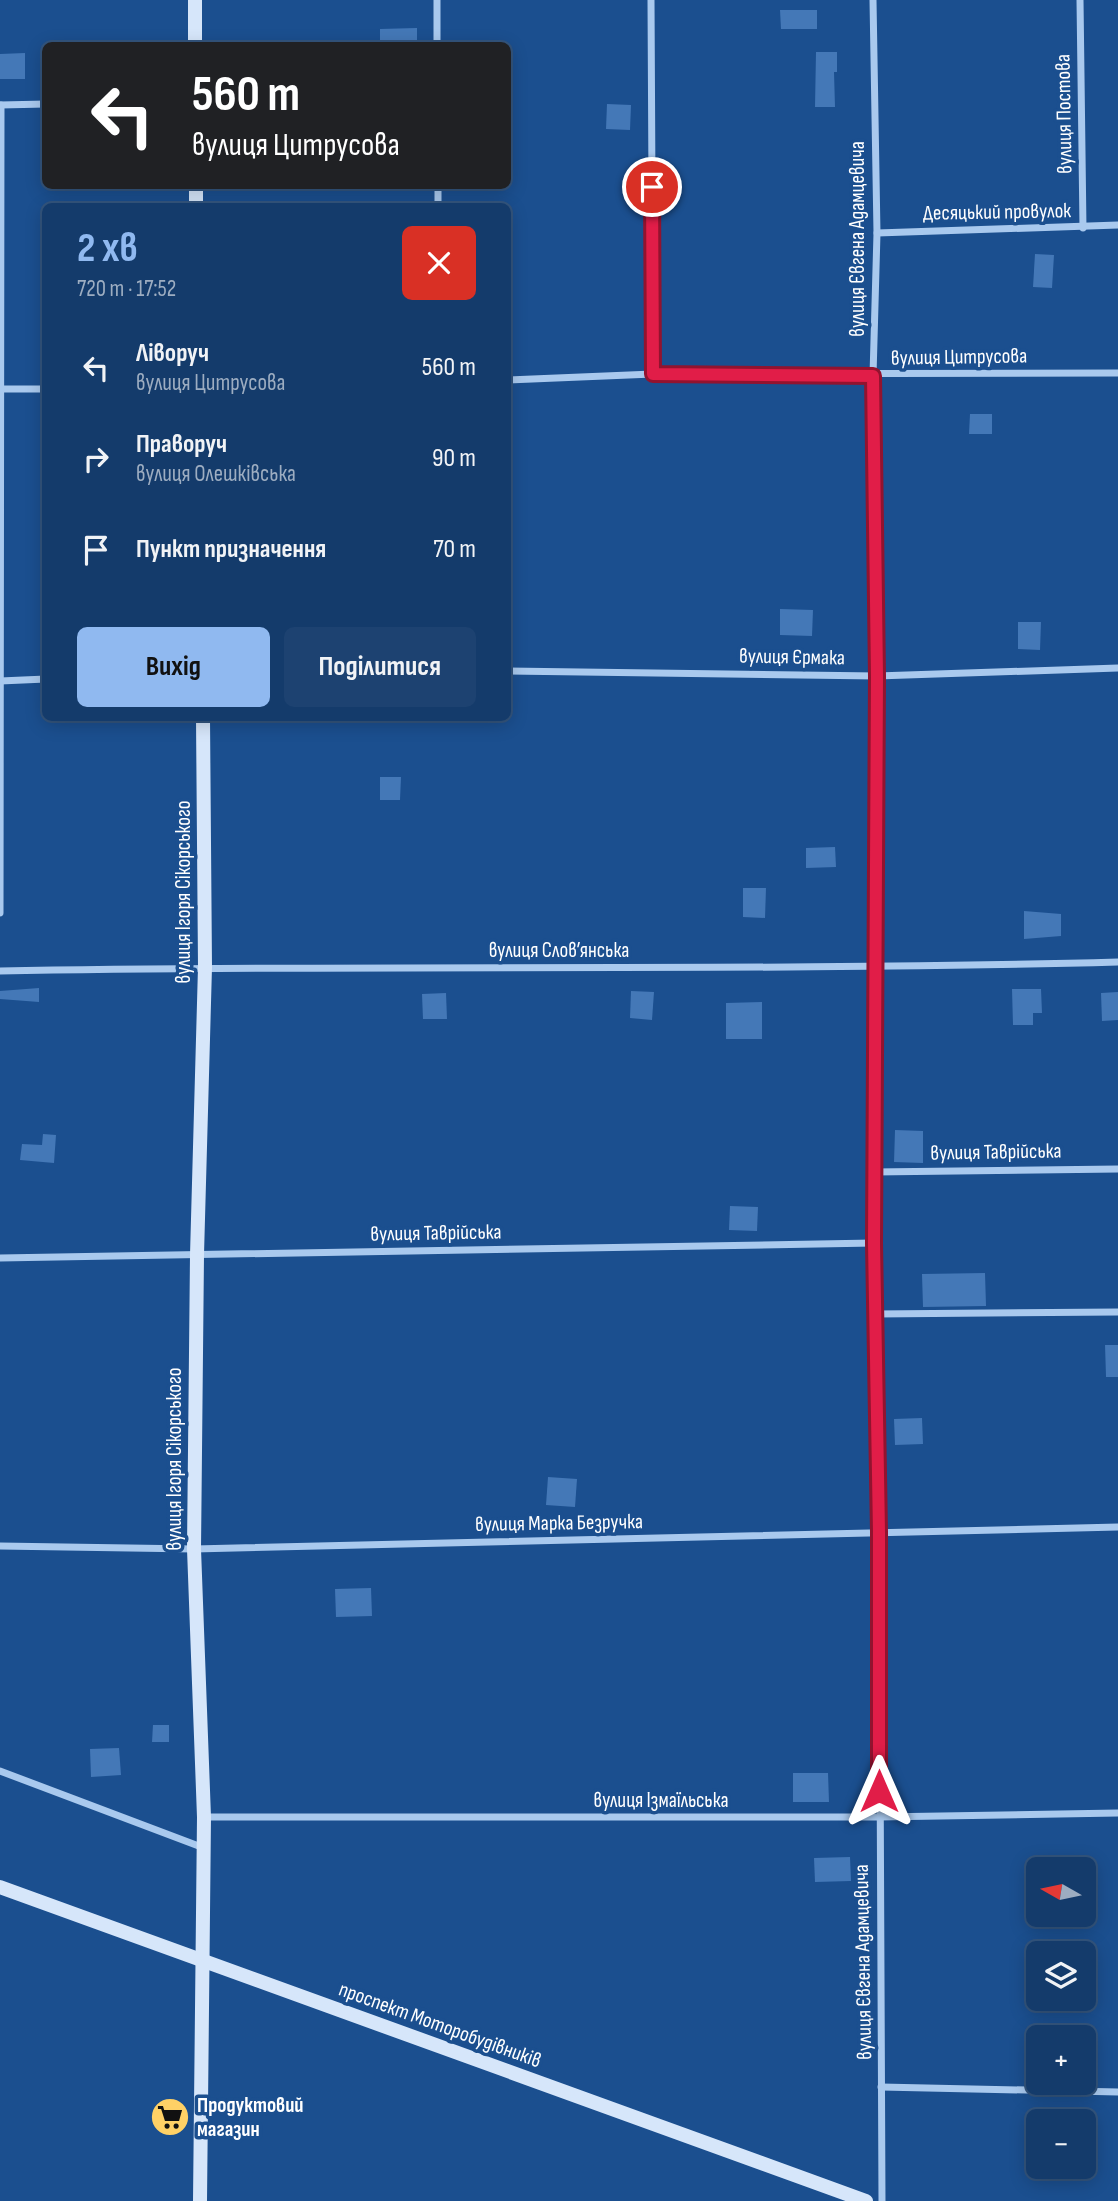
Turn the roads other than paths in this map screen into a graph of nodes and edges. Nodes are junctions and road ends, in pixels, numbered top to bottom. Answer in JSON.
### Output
{"nodes":[{"id":1,"x":195,"y":0,"type":"edge"},
{"id":2,"x":437,"y":0,"type":"edge"},
{"id":3,"x":651,"y":0,"type":"edge"},
{"id":4,"x":873,"y":0,"type":"edge"},
{"id":5,"x":1080,"y":0,"type":"edge"},
{"id":6,"x":195,"y":42,"type":"edge"},
{"id":7,"x":437,"y":42,"type":"edge"},
{"id":8,"x":42,"y":104,"type":"edge"},
{"id":9,"x":0,"y":105,"type":"edge"},
{"id":10,"x":1118,"y":225,"type":"edge"},
{"id":11,"x":1083,"y":228,"type":"junction"},
{"id":12,"x":877,"y":233,"type":"junction"},
{"id":13,"x":1118,"y":373,"type":"edge"},
{"id":14,"x":653,"y":374,"type":"junction"},
{"id":15,"x":873,"y":376,"type":"junction"},
{"id":16,"x":511,"y":380,"type":"edge"},
{"id":17,"x":0,"y":389,"type":"edge"},
{"id":18,"x":42,"y":389,"type":"edge"},
{"id":19,"x":1118,"y":668,"type":"edge"},
{"id":20,"x":511,"y":671,"type":"edge"},
{"id":21,"x":877,"y":676,"type":"junction"},
{"id":22,"x":42,"y":679,"type":"edge"},
{"id":23,"x":0,"y":681,"type":"edge"},
{"id":24,"x":203,"y":721,"type":"edge"},
{"id":25,"x":0,"y":913,"type":"edge"},
{"id":26,"x":1118,"y":962,"type":"edge"},
{"id":27,"x":205,"y":967,"type":"junction"},
{"id":28,"x":873,"y":968,"type":"junction"},
{"id":29,"x":0,"y":971,"type":"edge"},
{"id":30,"x":1118,"y":1169,"type":"edge"},
{"id":31,"x":874,"y":1172,"type":"junction"},
{"id":32,"x":874,"y":1243,"type":"junction"},
{"id":33,"x":197,"y":1255,"type":"junction"},
{"id":34,"x":0,"y":1258,"type":"edge"},
{"id":35,"x":1118,"y":1312,"type":"edge"},
{"id":36,"x":876,"y":1314,"type":"junction"},
{"id":37,"x":1118,"y":1527,"type":"edge"},
{"id":38,"x":879,"y":1532,"type":"junction"},
{"id":39,"x":0,"y":1546,"type":"edge"},
{"id":40,"x":194,"y":1549,"type":"junction"},
{"id":41,"x":0,"y":1771,"type":"edge"},
{"id":42,"x":1118,"y":1813,"type":"edge"},
{"id":43,"x":204,"y":1817,"type":"junction"},
{"id":44,"x":879,"y":1817,"type":"junction"},
{"id":45,"x":204,"y":1848,"type":"junction"},
{"id":46,"x":0,"y":1887,"type":"edge"},
{"id":47,"x":202,"y":1961,"type":"junction"},
{"id":48,"x":881,"y":2087,"type":"junction"},
{"id":49,"x":1118,"y":2092,"type":"edge"},
{"id":50,"x":200,"y":2201,"type":"edge"},
{"id":51,"x":866,"y":2201,"type":"edge"},
{"id":52,"x":882,"y":2201,"type":"edge"}],
"edges":[{"from":1,"to":6,"type":"main road"},
{"from":2,"to":7,"type":"street"},
{"from":3,"to":14,"type":"street"},
{"from":4,"to":12,"type":"street","name":"вулиця Євгена Адамцевича"},
{"from":5,"to":11,"type":"street","name":"вулиця Постова"},
{"from":8,"to":9,"type":"street"},
{"from":9,"to":17,"type":"street"},
{"from":10,"to":11,"type":"street","name":"Десяцький провулок"},
{"from":11,"to":12,"type":"street","name":"Десяцький провулок"},
{"from":12,"to":15,"type":"street","name":"вулиця Євгена Адамцевича"},
{"from":13,"to":15,"type":"street","name":"вулиця Цитрусова"},
{"from":14,"to":15,"type":"street","name":"вулиця Цитрусова"},
{"from":14,"to":16,"type":"street","name":"вулиця Цитрусова"},
{"from":15,"to":21,"type":"street","name":"вулиця Євгена Адамцевича"},
{"from":17,"to":18,"type":"street"},
{"from":17,"to":23,"type":"street"},
{"from":19,"to":21,"type":"street","name":"вулиця Єрмака"},
{"from":20,"to":21,"type":"street","name":"вулиця Єрмака"},
{"from":21,"to":28,"type":"street","name":"вулиця Євгена Адамцевича"},
{"from":22,"to":23,"type":"street"},
{"from":23,"to":25,"type":"street"},
{"from":24,"to":27,"type":"main road","name":"вулиця Ігоря Сікорського"},
{"from":26,"to":28,"type":"street","name":"вулиця Слов’янська"},
{"from":27,"to":28,"type":"street","name":"вулиця Слов’янська"},
{"from":27,"to":29,"type":"street","name":"вулиця Слов’янська"},
{"from":27,"to":33,"type":"main road","name":"вулиця Ігоря Сікорського"},
{"from":28,"to":31,"type":"street","name":"вулиця Євгена Адамцевича"},
{"from":30,"to":31,"type":"street","name":"вулиця Таврійська"},
{"from":31,"to":32,"type":"street","name":"вулиця Євгена Адамцевича"},
{"from":32,"to":33,"type":"street","name":"вулиця Таврійська"},
{"from":32,"to":36,"type":"street","name":"вулиця Євгена Адамцевича"},
{"from":33,"to":34,"type":"street","name":"вулиця Таврійська"},
{"from":33,"to":40,"type":"main road","name":"вулиця Ігоря Сікорського"},
{"from":35,"to":36,"type":"street"},
{"from":36,"to":38,"type":"street","name":"вулиця Євгена Адамцевича"},
{"from":37,"to":38,"type":"street","name":"вулиця Марка Безручка"},
{"from":38,"to":40,"type":"street","name":"вулиця Марка Безручка"},
{"from":38,"to":44,"type":"street","name":"вулиця Євгена Адамцевича"},
{"from":39,"to":40,"type":"street","name":"вулиця Марка Безручка"},
{"from":40,"to":43,"type":"main road","name":"вулиця Ігоря Сікорського"},
{"from":41,"to":45,"type":"street"},
{"from":42,"to":44,"type":"street","name":"вулиця Ізмаїльська"},
{"from":43,"to":44,"type":"street","name":"вулиця Ізмаїльська"},
{"from":43,"to":45,"type":"main road","name":"вулиця Ігоря Сікорського"},
{"from":44,"to":48,"type":"street","name":"вулиця Євгена Адамцевича"},
{"from":45,"to":47,"type":"main road","name":"вулиця Ігоря Сікорського"},
{"from":46,"to":47,"type":"main road","name":"проспект Моторобудівників"},
{"from":47,"to":50,"type":"main road","name":"вулиця Ігоря Сікорського"},
{"from":47,"to":51,"type":"main road","name":"проспект Моторобудівників"},
{"from":48,"to":49,"type":"street"},
{"from":48,"to":52,"type":"street","name":"вулиця Євгена Адамцевича"}]}
